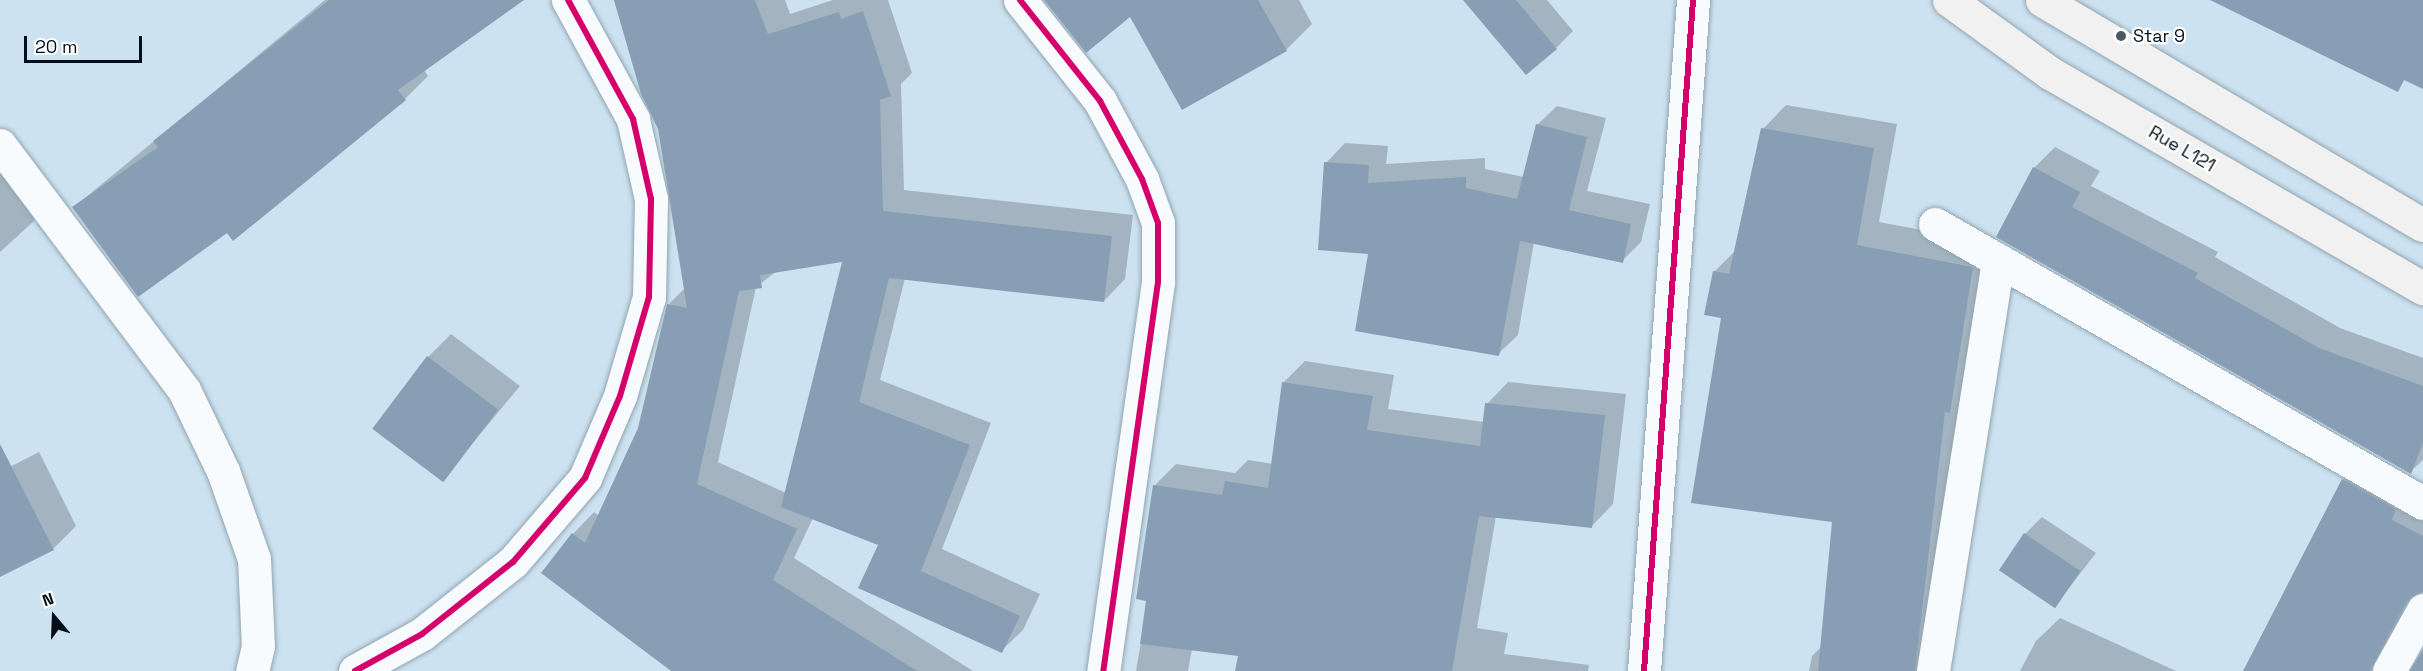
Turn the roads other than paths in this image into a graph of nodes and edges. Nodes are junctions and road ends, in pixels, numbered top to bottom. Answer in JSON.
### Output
{"nodes":[{"id":1,"x":568,"y":0,"type":"edge"},
{"id":2,"x":1020,"y":0,"type":"edge"},
{"id":3,"x":1694,"y":0,"type":"edge"},
{"id":4,"x":1949,"y":0,"type":"edge"},
{"id":5,"x":2042,"y":0,"type":"edge"},
{"id":6,"x":0,"y":146,"type":"edge"},
{"id":7,"x":1935,"y":224,"type":"dead end"},
{"id":8,"x":2423,"y":225,"type":"edge"},
{"id":9,"x":1998,"y":260,"type":"junction"},
{"id":10,"x":2423,"y":288,"type":"edge"},
{"id":11,"x":2423,"y":502,"type":"edge"},
{"id":12,"x":2423,"y":610,"type":"edge"},
{"id":13,"x":252,"y":671,"type":"edge"},
{"id":14,"x":355,"y":671,"type":"edge"},
{"id":15,"x":1103,"y":671,"type":"edge"},
{"id":16,"x":1644,"y":671,"type":"edge"},
{"id":17,"x":1933,"y":671,"type":"edge"},
{"id":18,"x":2389,"y":671,"type":"edge"}],
"edges":[{"from":1,"to":14,"type":"street"},
{"from":2,"to":15,"type":"street"},
{"from":3,"to":16,"type":"street"},
{"from":4,"to":10,"type":"main road","name":"Rue L121"},
{"from":5,"to":8,"type":"main road"},
{"from":6,"to":13,"type":"street"},
{"from":7,"to":9,"type":"street"},
{"from":9,"to":11,"type":"street"},
{"from":9,"to":17,"type":"street"},
{"from":12,"to":18,"type":"street"}]}
